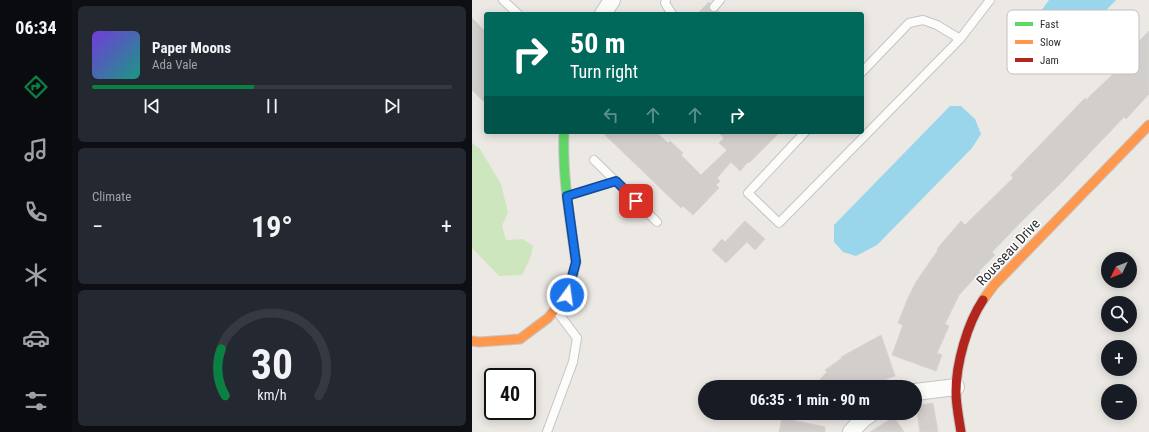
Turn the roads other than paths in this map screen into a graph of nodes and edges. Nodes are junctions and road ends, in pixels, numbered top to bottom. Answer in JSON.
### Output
{"nodes":[{"id":1,"x":503,"y":0,"type":"edge"},
{"id":2,"x":612,"y":0,"type":"edge"},
{"id":3,"x":666,"y":0,"type":"edge"},
{"id":4,"x":720,"y":0,"type":"edge"},
{"id":5,"x":990,"y":0,"type":"edge"},
{"id":6,"x":714,"y":7,"type":"dead end"},
{"id":7,"x":516,"y":12,"type":"edge"},
{"id":8,"x":604,"y":12,"type":"edge"},
{"id":9,"x":671,"y":12,"type":"edge"},
{"id":10,"x":960,"y":38,"type":"junction"},
{"id":11,"x":864,"y":70,"type":"edge"},
{"id":12,"x":1149,"y":125,"type":"edge"},
{"id":13,"x":564,"y":134,"type":"edge"},
{"id":14,"x":803,"y":134,"type":"edge"},
{"id":15,"x":594,"y":160,"type":"dead end"},
{"id":16,"x":616,"y":181,"type":"junction"},
{"id":17,"x":567,"y":196,"type":"junction"},
{"id":18,"x":657,"y":222,"type":"dead end"},
{"id":19,"x":556,"y":309,"type":"junction"},
{"id":20,"x":472,"y":340,"type":"edge"},
{"id":21,"x":956,"y":387,"type":"junction"},
{"id":22,"x":922,"y":391,"type":"edge"},
{"id":23,"x":862,"y":420,"type":"edge"},
{"id":24,"x":547,"y":432,"type":"edge"},
{"id":25,"x":850,"y":432,"type":"edge"},
{"id":26,"x":961,"y":432,"type":"edge"}],
"edges":[{"from":1,"to":7,"type":"lane"},
{"from":2,"to":8,"type":"street"},
{"from":3,"to":9,"type":"lane"},
{"from":4,"to":6,"type":"lane"},
{"from":5,"to":10,"type":"lane"},
{"from":10,"to":11,"type":"lane"},
{"from":10,"to":14,"type":"lane"},
{"from":12,"to":21,"type":"street","name":"Rousseau Drive"},
{"from":13,"to":17,"type":"street"},
{"from":15,"to":16,"type":"lane"},
{"from":16,"to":17,"type":"lane"},
{"from":16,"to":18,"type":"lane"},
{"from":17,"to":19,"type":"street"},
{"from":19,"to":20,"type":"street"},
{"from":19,"to":24,"type":"lane"},
{"from":21,"to":22,"type":"street"},
{"from":21,"to":26,"type":"street","name":"Rousseau Drive"},
{"from":23,"to":25,"type":"street"}]}
